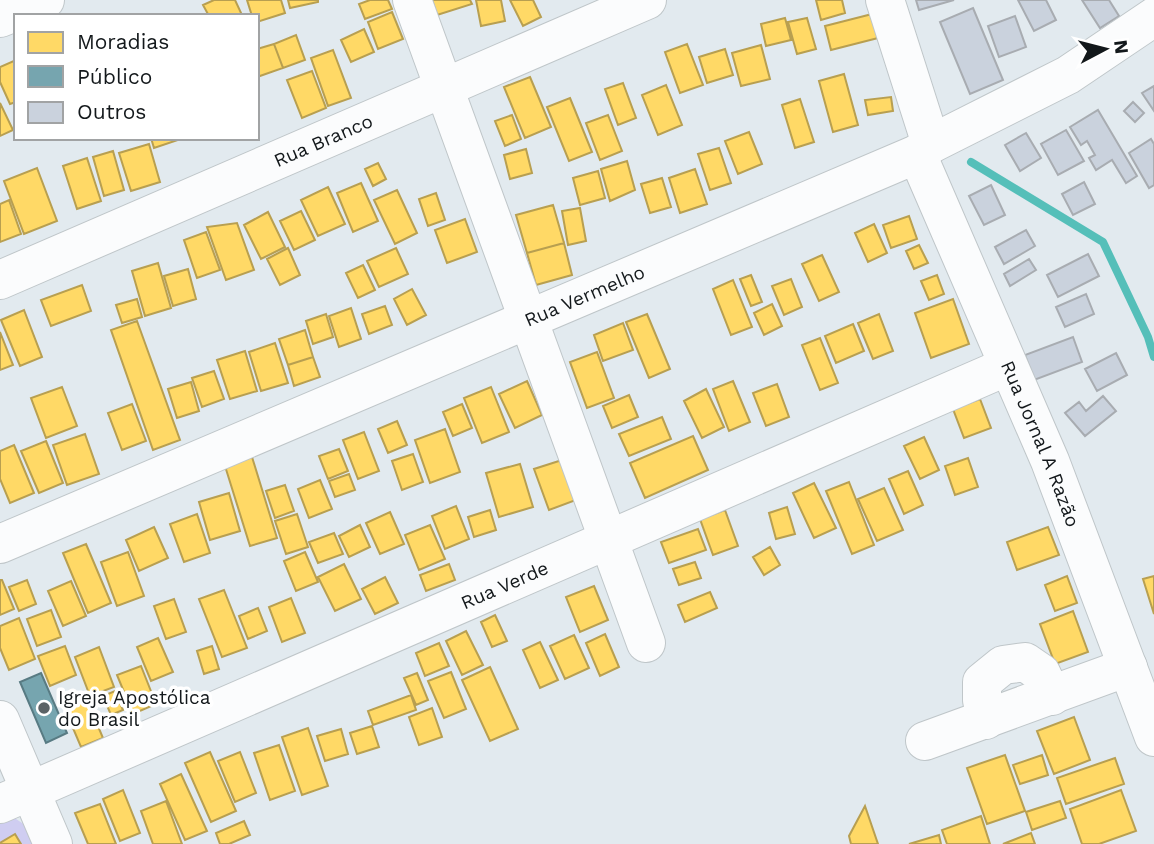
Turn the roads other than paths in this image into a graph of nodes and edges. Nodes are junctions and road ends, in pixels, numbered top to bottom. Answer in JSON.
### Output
{"nodes":[{"id":1,"x":45,"y":0,"type":"edge"},
{"id":2,"x":412,"y":0,"type":"edge"},
{"id":3,"x":647,"y":0,"type":"edge"},
{"id":4,"x":885,"y":0,"type":"edge"},
{"id":5,"x":1154,"y":17,"type":"edge"},
{"id":6,"x":0,"y":18,"type":"edge"},
{"id":7,"x":445,"y":88,"type":"junction"},
{"id":8,"x":924,"y":149,"type":"junction"},
{"id":9,"x":0,"y":280,"type":"edge"},
{"id":10,"x":529,"y":320,"type":"junction"},
{"id":11,"x":1008,"y":366,"type":"junction"},
{"id":12,"x":609,"y":540,"type":"junction"},
{"id":13,"x":0,"y":544,"type":"edge"},
{"id":14,"x":646,"y":643,"type":"dead end"},
{"id":15,"x":1128,"y":667,"type":"junction"},
{"id":16,"x":0,"y":720,"type":"edge"},
{"id":17,"x":1154,"y":737,"type":"edge"},
{"id":18,"x":925,"y":741,"type":"dead end"},
{"id":19,"x":15,"y":797,"type":"edge"},
{"id":20,"x":53,"y":844,"type":"edge"}],
"edges":[{"from":1,"to":6,"type":"street"},
{"from":2,"to":7,"type":"street"},
{"from":3,"to":7,"type":"street","name":"Rua Branco"},
{"from":4,"to":8,"type":"street","name":"Rua Jornal A Razão"},
{"from":5,"to":8,"type":"street","name":"Rua Vermelho"},
{"from":7,"to":9,"type":"street","name":"Rua Branco"},
{"from":7,"to":10,"type":"street"},
{"from":8,"to":10,"type":"street","name":"Rua Vermelho"},
{"from":8,"to":11,"type":"street","name":"Rua Jornal A Razão"},
{"from":10,"to":12,"type":"street"},
{"from":10,"to":13,"type":"street","name":"Rua Vermelho"},
{"from":11,"to":12,"type":"street","name":"Rua Verde"},
{"from":11,"to":15,"type":"street","name":"Rua Jornal A Razão"},
{"from":12,"to":14,"type":"street"},
{"from":12,"to":19,"type":"street","name":"Rua Verde"},
{"from":15,"to":17,"type":"street","name":"Rua Jornal A Razão"},
{"from":15,"to":18,"type":"street"},
{"from":16,"to":19,"type":"street"},
{"from":19,"to":20,"type":"street"}]}
